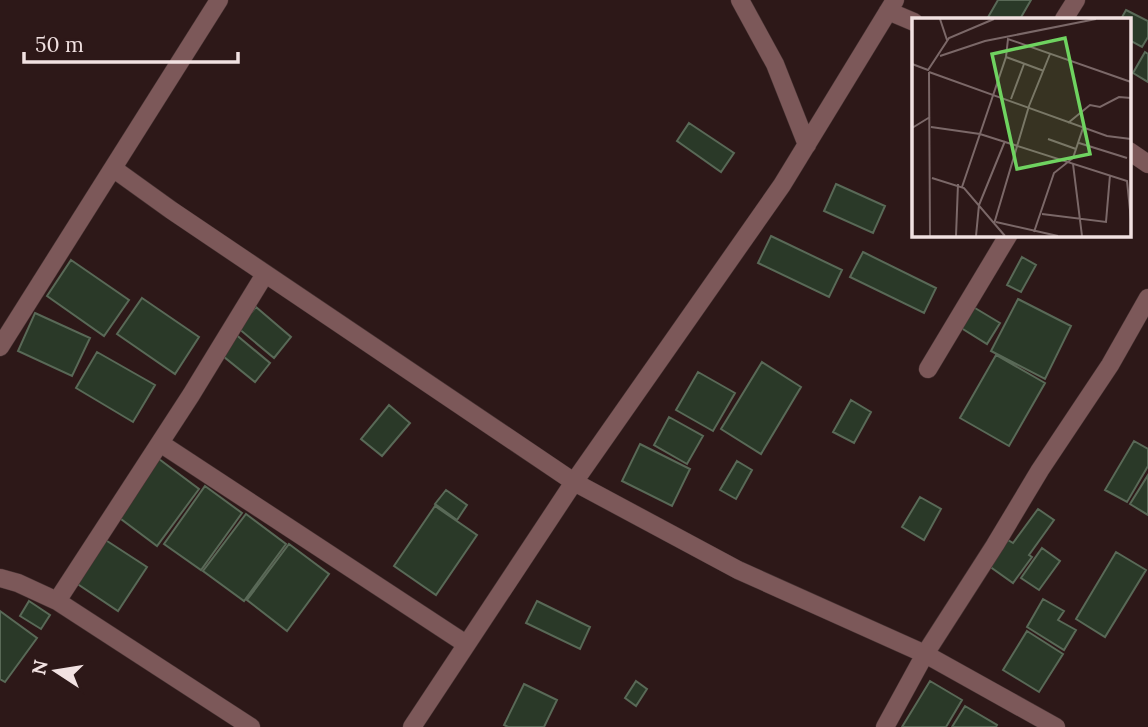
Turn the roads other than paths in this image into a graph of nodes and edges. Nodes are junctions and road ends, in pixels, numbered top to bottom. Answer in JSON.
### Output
{"nodes":[{"id":1,"x":219,"y":0,"type":"edge"},
{"id":2,"x":740,"y":0,"type":"edge"},
{"id":3,"x":1076,"y":0,"type":"edge"},
{"id":4,"x":892,"y":6,"type":"edge"},
{"id":5,"x":1065,"y":18,"type":"edge"},
{"id":6,"x":912,"y":21,"type":"edge"},
{"id":7,"x":807,"y":145,"type":"junction"},
{"id":8,"x":1130,"y":152,"type":"edge"},
{"id":9,"x":1148,"y":164,"type":"edge"},
{"id":10,"x":114,"y":169,"type":"junction"},
{"id":11,"x":1008,"y":236,"type":"edge"},
{"id":12,"x":265,"y":274,"type":"junction"},
{"id":13,"x":1148,"y":298,"type":"edge"},
{"id":14,"x":0,"y":347,"type":"edge"},
{"id":15,"x":928,"y":369,"type":"dead end"},
{"id":16,"x":160,"y":443,"type":"junction"},
{"id":17,"x":573,"y":482,"type":"junction"},
{"id":18,"x":0,"y":578,"type":"edge"},
{"id":19,"x":57,"y":601,"type":"junction"},
{"id":20,"x":466,"y":643,"type":"junction"},
{"id":21,"x":925,"y":654,"type":"junction"},
{"id":22,"x":251,"y":727,"type":"edge"},
{"id":23,"x":412,"y":727,"type":"edge"},
{"id":24,"x":884,"y":727,"type":"edge"},
{"id":25,"x":1056,"y":727,"type":"edge"}],
"edges":[{"from":1,"to":10,"type":"street"},
{"from":2,"to":7,"type":"street"},
{"from":3,"to":5,"type":"street"},
{"from":4,"to":6,"type":"street"},
{"from":4,"to":7,"type":"street"},
{"from":7,"to":17,"type":"street"},
{"from":8,"to":9,"type":"street"},
{"from":10,"to":12,"type":"street"},
{"from":10,"to":14,"type":"street"},
{"from":11,"to":15,"type":"street"},
{"from":12,"to":16,"type":"street"},
{"from":12,"to":17,"type":"street"},
{"from":13,"to":21,"type":"street"},
{"from":16,"to":19,"type":"street"},
{"from":16,"to":20,"type":"street"},
{"from":17,"to":20,"type":"street"},
{"from":17,"to":21,"type":"street"},
{"from":18,"to":19,"type":"street"},
{"from":19,"to":22,"type":"street"},
{"from":20,"to":23,"type":"street"},
{"from":21,"to":24,"type":"street"},
{"from":21,"to":25,"type":"street"}]}
